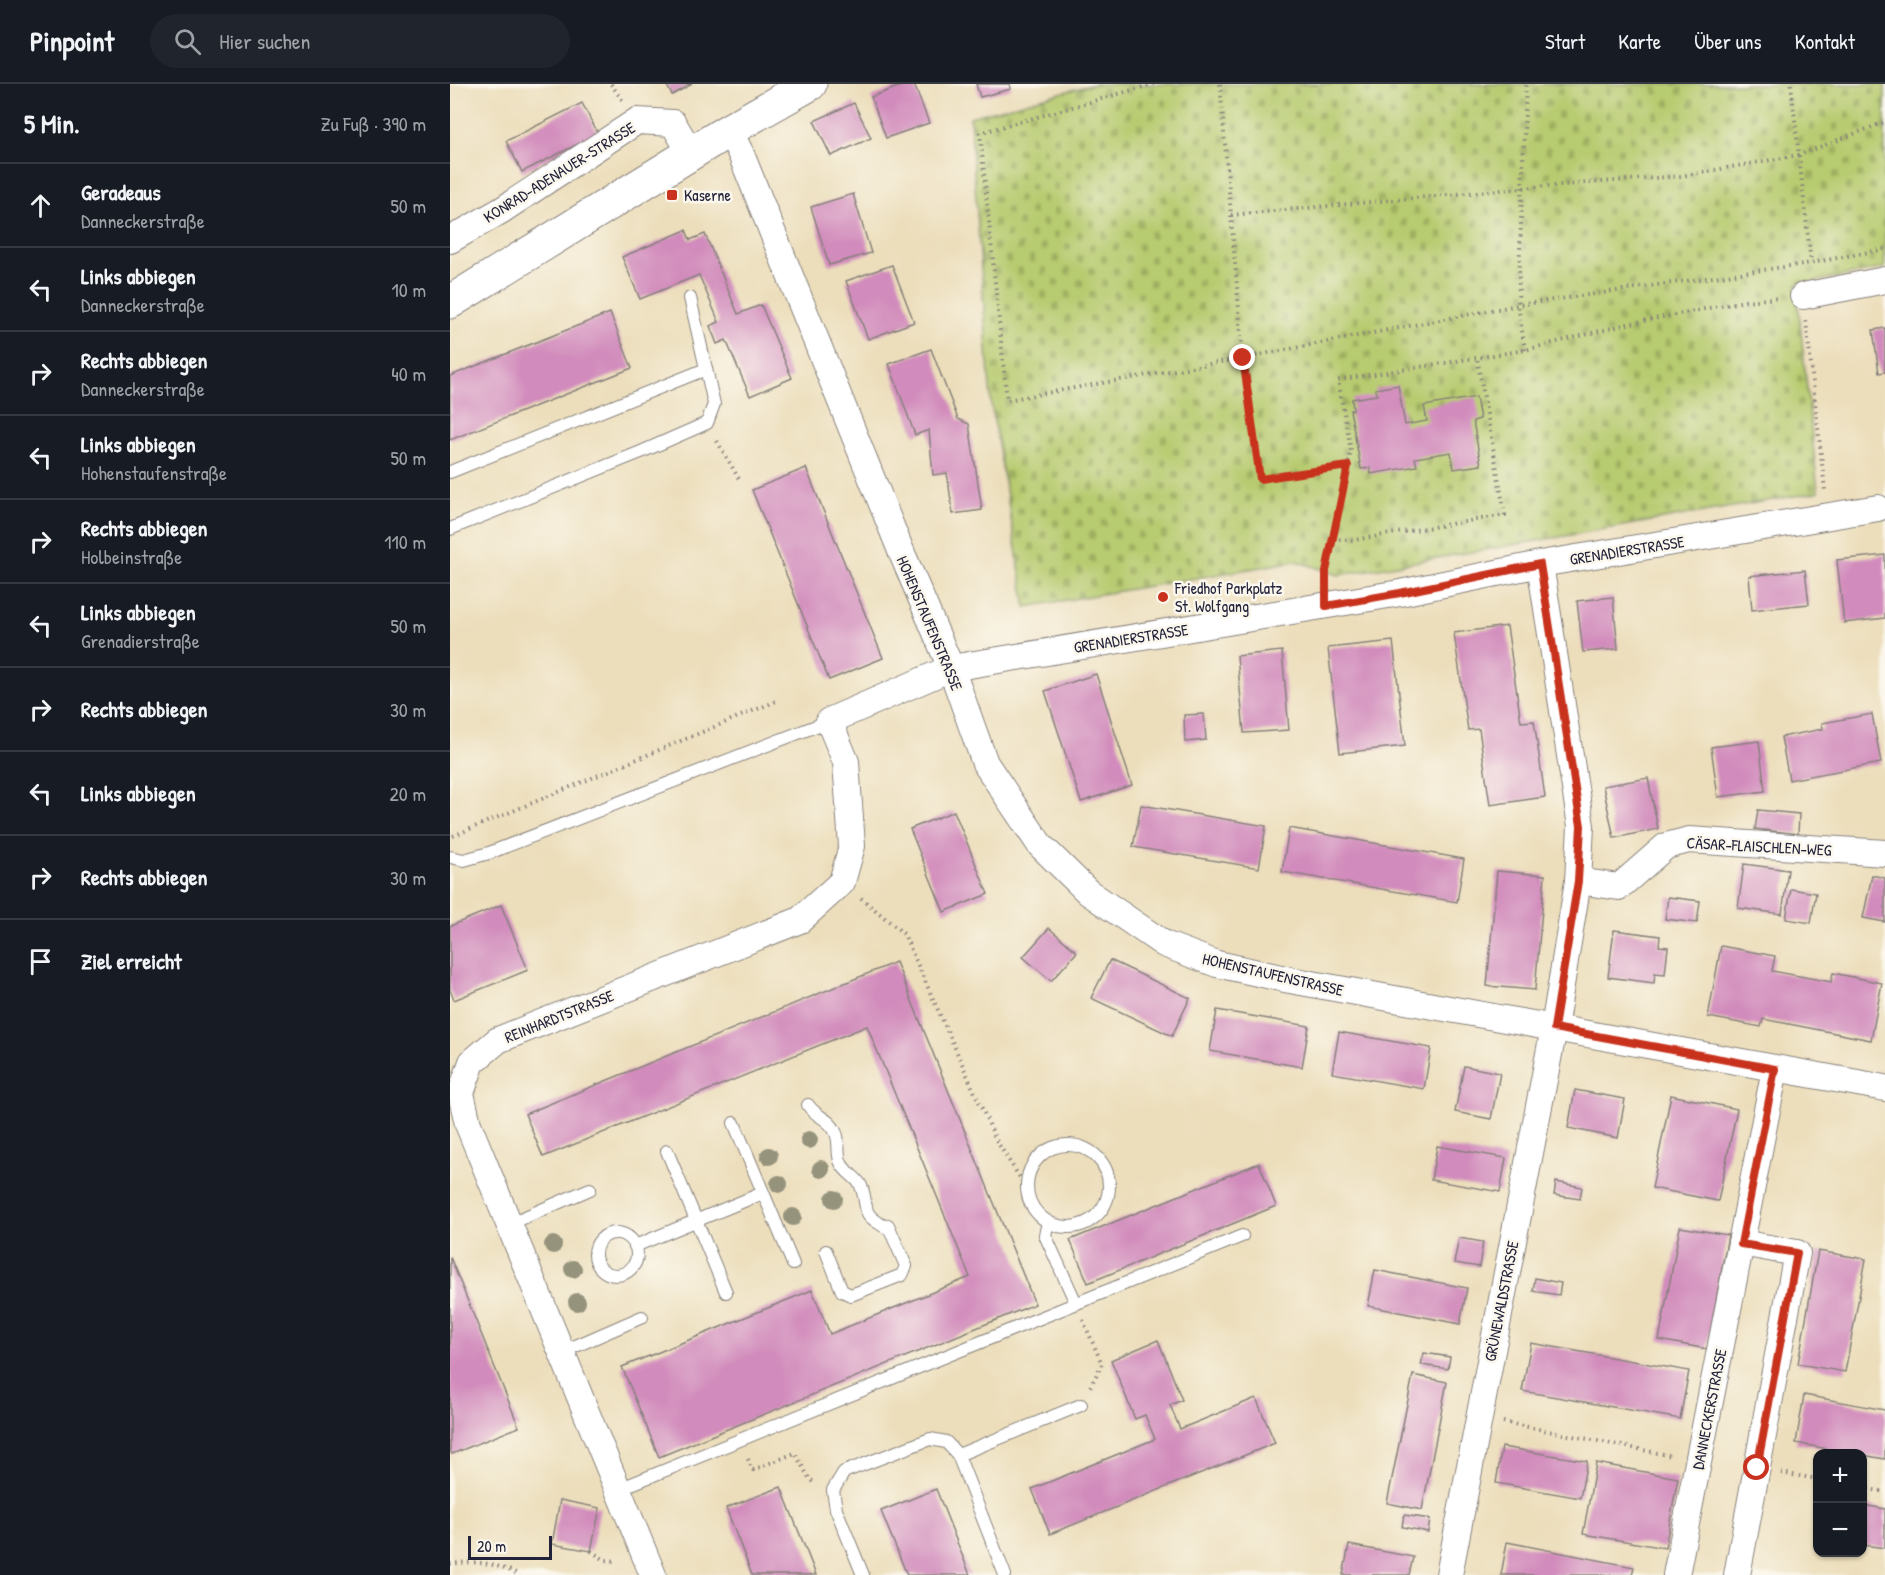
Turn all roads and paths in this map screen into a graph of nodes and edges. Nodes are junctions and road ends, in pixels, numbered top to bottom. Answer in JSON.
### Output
{"nodes":[{"id":1,"x":810,"y":84,"type":"edge"},
{"id":2,"x":1154,"y":84,"type":"edge"},
{"id":3,"x":1220,"y":84,"type":"edge"},
{"id":4,"x":1526,"y":84,"type":"edge"},
{"id":5,"x":1791,"y":84,"type":"edge"},
{"id":6,"x":1885,"y":122,"type":"edge"},
{"id":7,"x":729,"y":130,"type":"junction"},
{"id":8,"x":691,"y":153,"type":"junction"},
{"id":9,"x":1798,"y":155,"type":"junction"},
{"id":10,"x":1522,"y":188,"type":"junction"},
{"id":11,"x":1231,"y":215,"type":"junction"},
{"id":12,"x":450,"y":240,"type":"edge"},
{"id":13,"x":1885,"y":249,"type":"edge"},
{"id":14,"x":1811,"y":263,"type":"junction"},
{"id":15,"x":1885,"y":280,"type":"edge"},
{"id":16,"x":1803,"y":296,"type":"junction"},
{"id":17,"x":690,"y":298,"type":"dead end"},
{"id":18,"x":450,"y":302,"type":"edge"},
{"id":19,"x":1518,"y":304,"type":"junction"},
{"id":20,"x":1525,"y":350,"type":"junction"},
{"id":21,"x":1243,"y":358,"type":"junction"},
{"id":22,"x":1476,"y":358,"type":"junction"},
{"id":23,"x":706,"y":369,"type":"junction"},
{"id":24,"x":707,"y":423,"type":"junction"},
{"id":25,"x":1348,"y":466,"type":"junction"},
{"id":26,"x":450,"y":472,"type":"edge"},
{"id":27,"x":739,"y":479,"type":"dead end"},
{"id":28,"x":1878,"y":508,"type":"dead end"},
{"id":29,"x":1828,"y":517,"type":"junction"},
{"id":30,"x":450,"y":529,"type":"edge"},
{"id":31,"x":1333,"y":539,"type":"junction"},
{"id":32,"x":1540,"y":564,"type":"junction"},
{"id":33,"x":1326,"y":606,"type":"junction"},
{"id":34,"x":951,"y":668,"type":"junction"},
{"id":35,"x":779,"y":700,"type":"dead end"},
{"id":36,"x":829,"y":721,"type":"junction"},
{"id":37,"x":450,"y":838,"type":"edge"},
{"id":38,"x":1885,"y":853,"type":"edge"},
{"id":39,"x":450,"y":857,"type":"edge"},
{"id":40,"x":1578,"y":881,"type":"junction"},
{"id":41,"x":842,"y":882,"type":"junction"},
{"id":42,"x":1554,"y":1028,"type":"junction"},
{"id":43,"x":1775,"y":1069,"type":"junction"},
{"id":44,"x":1885,"y":1088,"type":"edge"},
{"id":45,"x":808,"y":1105,"type":"dead end"},
{"id":46,"x":735,"y":1123,"type":"dead end"},
{"id":47,"x":667,"y":1151,"type":"dead end"},
{"id":48,"x":590,"y":1189,"type":"dead end"},
{"id":49,"x":1027,"y":1189,"type":"junction"},
{"id":50,"x":763,"y":1193,"type":"junction"},
{"id":51,"x":696,"y":1221,"type":"junction"},
{"id":52,"x":1048,"y":1222,"type":"junction"},
{"id":53,"x":509,"y":1224,"type":"junction"},
{"id":54,"x":1242,"y":1236,"type":"dead end"},
{"id":55,"x":1741,"y":1244,"type":"junction"},
{"id":56,"x":635,"y":1246,"type":"dead end"},
{"id":57,"x":826,"y":1251,"type":"dead end"},
{"id":58,"x":793,"y":1264,"type":"dead end"},
{"id":59,"x":726,"y":1292,"type":"dead end"},
{"id":60,"x":1076,"y":1303,"type":"junction"},
{"id":61,"x":642,"y":1317,"type":"dead end"},
{"id":62,"x":562,"y":1352,"type":"junction"},
{"id":63,"x":1081,"y":1405,"type":"joint"},
{"id":64,"x":1479,"y":1418,"type":"junction"},
{"id":65,"x":767,"y":1428,"type":"junction"},
{"id":66,"x":958,"y":1455,"type":"junction"},
{"id":67,"x":1699,"y":1461,"type":"junction"},
{"id":68,"x":1757,"y":1468,"type":"junction"},
{"id":69,"x":1813,"y":1478,"type":"edge"},
{"id":70,"x":619,"y":1489,"type":"junction"},
{"id":71,"x":1867,"y":1489,"type":"edge"},
{"id":72,"x":833,"y":1490,"type":"junction"},
{"id":73,"x":1885,"y":1492,"type":"edge"},
{"id":74,"x":450,"y":1564,"type":"edge"},
{"id":75,"x":520,"y":1575,"type":"edge"},
{"id":76,"x":653,"y":1575,"type":"edge"},
{"id":77,"x":863,"y":1575,"type":"edge"},
{"id":78,"x":1005,"y":1575,"type":"edge"},
{"id":79,"x":1449,"y":1575,"type":"edge"},
{"id":80,"x":1676,"y":1575,"type":"edge"},
{"id":81,"x":1737,"y":1575,"type":"edge"}],
"edges":[{"from":1,"to":7,"type":"main road"},
{"from":2,"to":21,"type":"path"},
{"from":3,"to":11,"type":"path"},
{"from":4,"to":10,"type":"path"},
{"from":5,"to":9,"type":"path"},
{"from":6,"to":9,"type":"path"},
{"from":7,"to":8,"type":"main road"},
{"from":7,"to":34,"type":"street","name":"HOHENSTAUFENSTRASSE"},
{"from":8,"to":12,"type":"street","name":"KONRAD-ADENAUER-STRASSE"},
{"from":8,"to":18,"type":"main road"},
{"from":9,"to":10,"type":"path"},
{"from":9,"to":14,"type":"path"},
{"from":10,"to":11,"type":"path"},
{"from":10,"to":19,"type":"path"},
{"from":11,"to":21,"type":"path"},
{"from":13,"to":14,"type":"path"},
{"from":14,"to":19,"type":"path"},
{"from":15,"to":16,"type":"street"},
{"from":16,"to":20,"type":"path"},
{"from":16,"to":29,"type":"path"},
{"from":17,"to":23,"type":"lane"},
{"from":19,"to":20,"type":"path"},
{"from":19,"to":21,"type":"path"},
{"from":20,"to":22,"type":"path"},
{"from":21,"to":25,"type":"path"},
{"from":22,"to":25,"type":"path"},
{"from":22,"to":31,"type":"path"},
{"from":23,"to":24,"type":"lane"},
{"from":23,"to":26,"type":"lane"},
{"from":24,"to":27,"type":"path"},
{"from":24,"to":30,"type":"lane"},
{"from":25,"to":31,"type":"path"},
{"from":28,"to":29,"type":"street","name":"GRENADIERSTRASSE"},
{"from":29,"to":32,"type":"street","name":"GRENADIERSTRASSE"},
{"from":31,"to":33,"type":"path"},
{"from":32,"to":33,"type":"street","name":"GRENADIERSTRASSE"},
{"from":32,"to":40,"type":"street","name":"GRÜNEWALDSTRASSE"},
{"from":33,"to":34,"type":"street","name":"GRENADIERSTRASSE"},
{"from":34,"to":36,"type":"street"},
{"from":34,"to":42,"type":"street","name":"HOHENSTAUFENSTRASSE"},
{"from":35,"to":37,"type":"path"},
{"from":36,"to":39,"type":"lane"},
{"from":36,"to":41,"type":"street"},
{"from":38,"to":40,"type":"street","name":"CÄSAR-FLAISCHLEN-WEG"},
{"from":40,"to":42,"type":"street","name":"GRÜNEWALDSTRASSE"},
{"from":41,"to":49,"type":"path"},
{"from":41,"to":53,"type":"street","name":"REINHARDTSTRASSE"},
{"from":42,"to":43,"type":"street","name":"HOHENSTAUFENSTRASSE"},
{"from":42,"to":64,"type":"street","name":"GRÜNEWALDSTRASSE"},
{"from":43,"to":44,"type":"street","name":"HOHENSTAUFENSTRASSE"},
{"from":43,"to":55,"type":"street","name":"DANNECKERSTRASSE"},
{"from":45,"to":57,"type":"lane"},
{"from":46,"to":50,"type":"lane"},
{"from":47,"to":51,"type":"lane"},
{"from":48,"to":53,"type":"lane"},
{"from":49,"to":52,"type":"lane"},
{"from":49,"to":52,"type":"lane"},
{"from":50,"to":51,"type":"lane"},
{"from":50,"to":58,"type":"lane"},
{"from":51,"to":56,"type":"lane"},
{"from":51,"to":59,"type":"lane"},
{"from":52,"to":60,"type":"lane"},
{"from":53,"to":62,"type":"street","name":"REINHARDTSTRASSE"},
{"from":54,"to":60,"type":"lane"},
{"from":55,"to":67,"type":"street","name":"DANNECKERSTRASSE"},
{"from":55,"to":68,"type":"street"},
{"from":60,"to":63,"type":"path"},
{"from":60,"to":65,"type":"lane"},
{"from":61,"to":62,"type":"lane"},
{"from":62,"to":70,"type":"street","name":"REINHARDTSTRASSE"},
{"from":63,"to":66,"type":"lane"},
{"from":64,"to":67,"type":"path"},
{"from":64,"to":79,"type":"street","name":"GRÜNEWALDSTRASSE"},
{"from":65,"to":70,"type":"lane"},
{"from":65,"to":72,"type":"path"},
{"from":66,"to":72,"type":"lane"},
{"from":66,"to":78,"type":"lane"},
{"from":67,"to":80,"type":"street","name":"DANNECKERSTRASSE"},
{"from":68,"to":69,"type":"path"},
{"from":68,"to":81,"type":"street"},
{"from":70,"to":76,"type":"street","name":"REINHARDTSTRASSE"},
{"from":71,"to":73,"type":"path"},
{"from":72,"to":77,"type":"lane"},
{"from":74,"to":75,"type":"path"}]}
